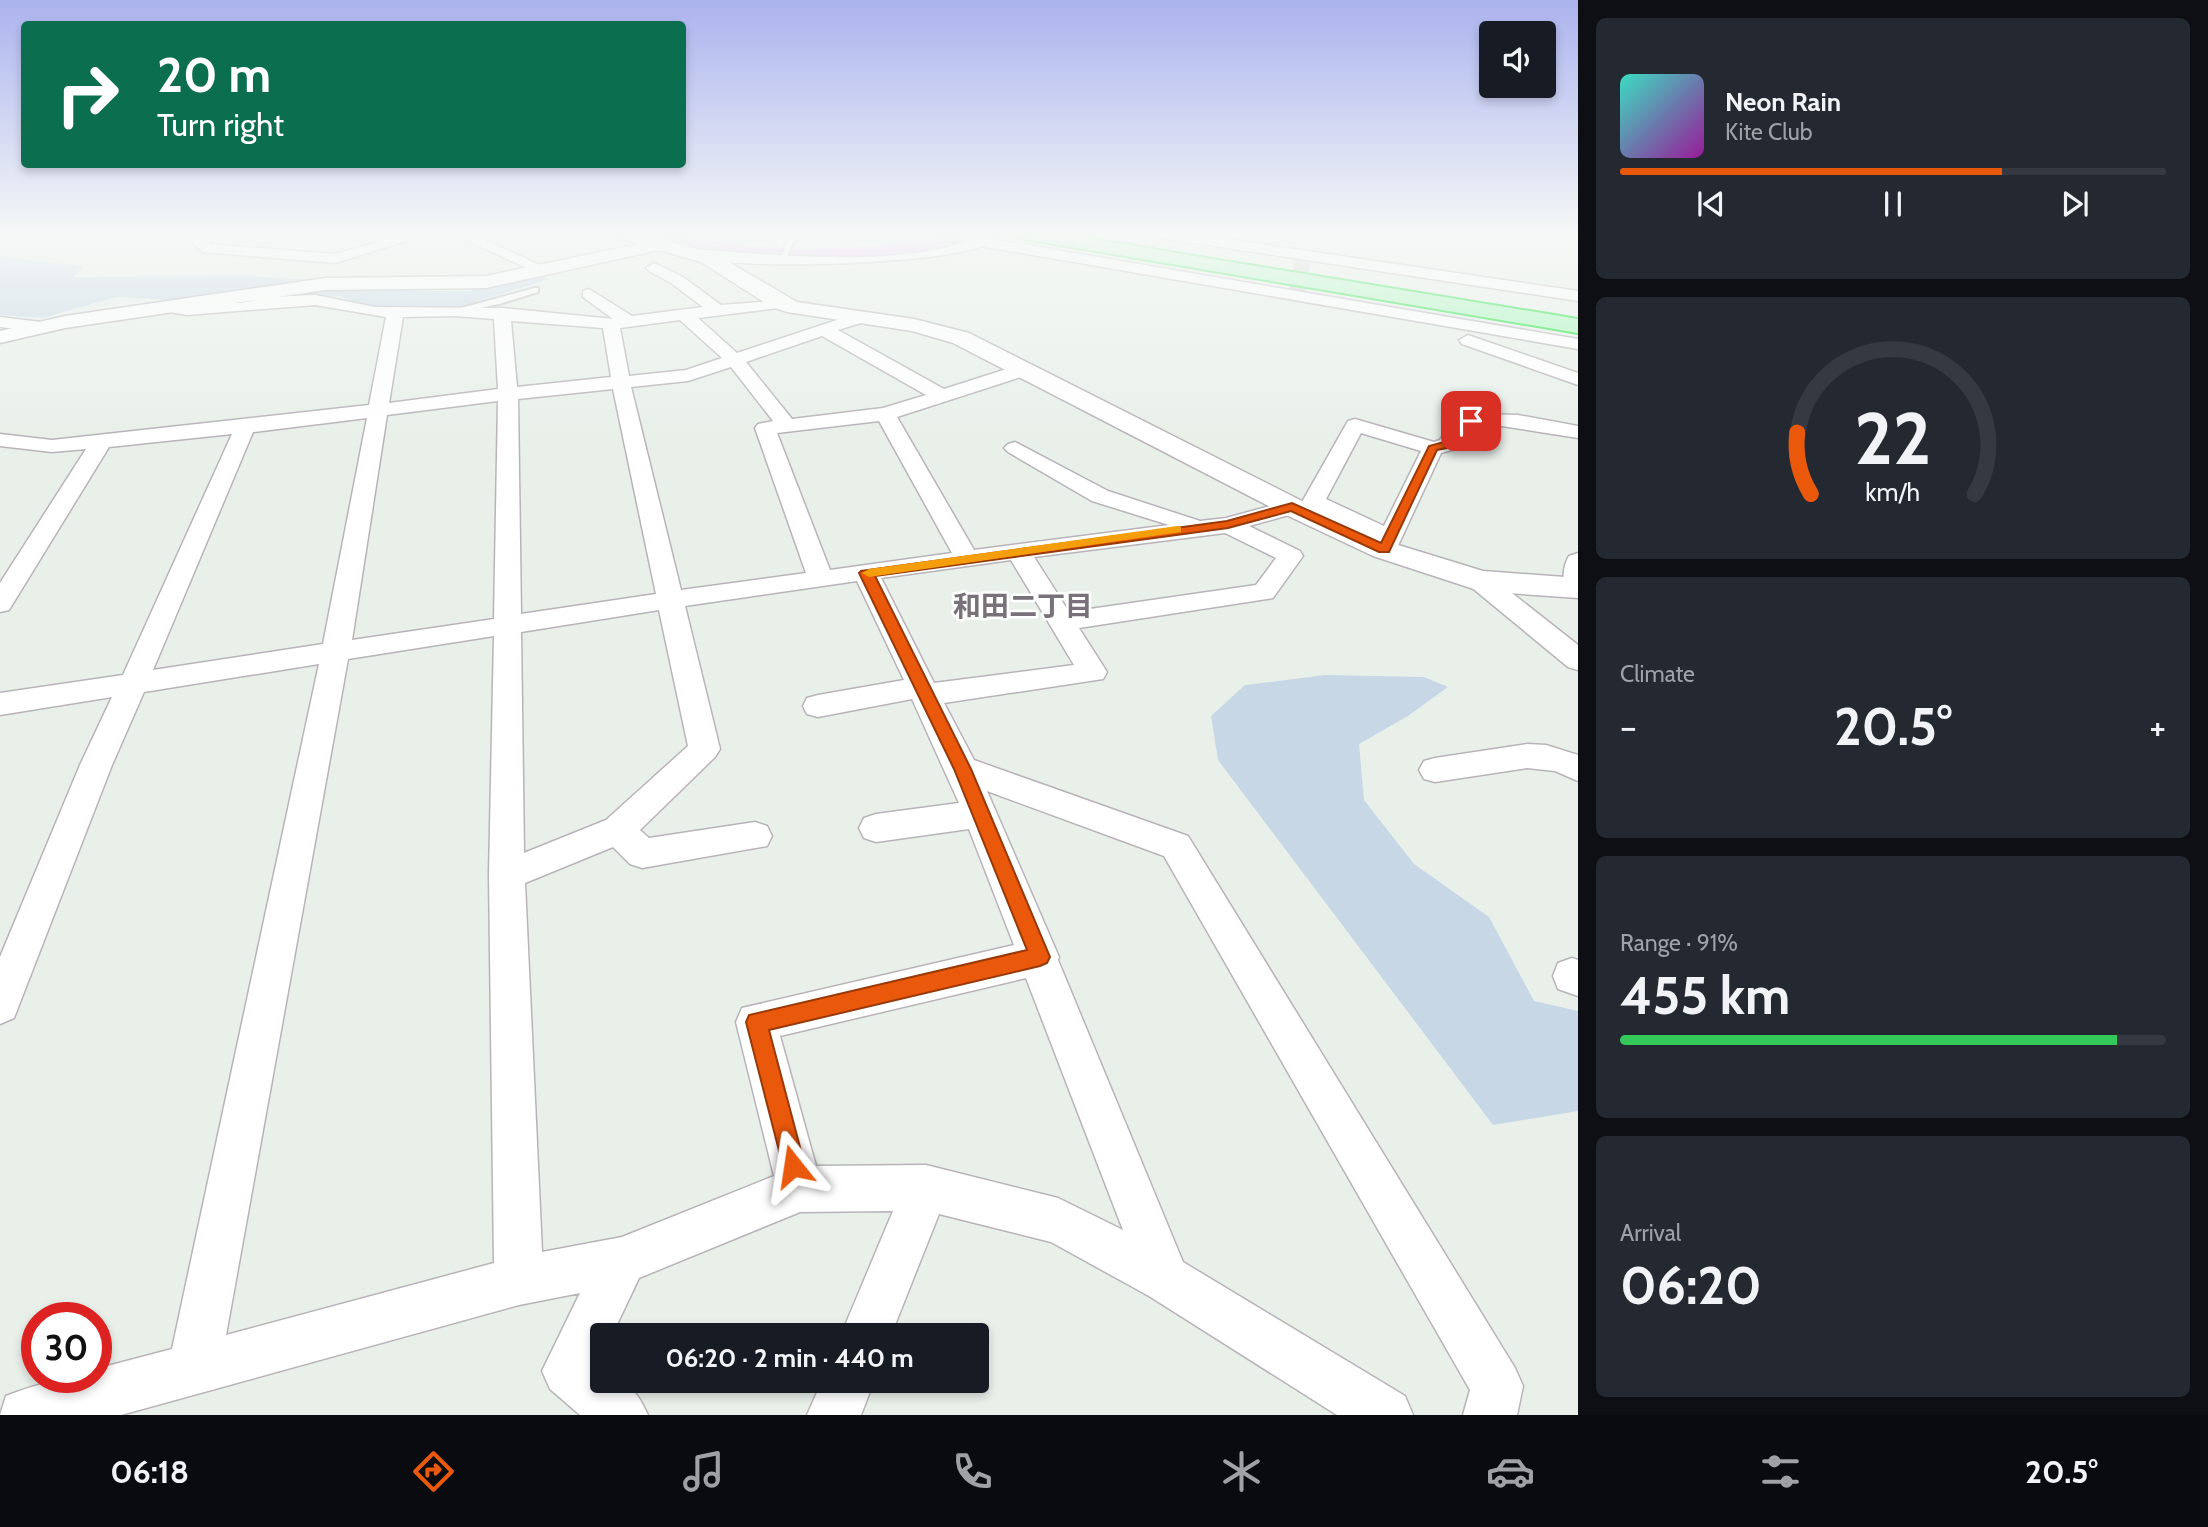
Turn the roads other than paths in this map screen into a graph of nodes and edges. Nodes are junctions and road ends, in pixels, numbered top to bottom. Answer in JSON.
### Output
{"nodes":[{"id":1,"x":224,"y":299,"type":"edge"},
{"id":2,"x":308,"y":299,"type":"edge"},
{"id":3,"x":308,"y":299,"type":"edge"},
{"id":4,"x":506,"y":299,"type":"edge"},
{"id":5,"x":594,"y":299,"type":"edge"},
{"id":6,"x":702,"y":299,"type":"edge"},
{"id":7,"x":773,"y":299,"type":"edge"},
{"id":8,"x":1314,"y":299,"type":"edge"},
{"id":9,"x":1394,"y":299,"type":"edge"},
{"id":10,"x":1416,"y":299,"type":"edge"},
{"id":11,"x":1462,"y":299,"type":"edge"},
{"id":12,"x":1496,"y":299,"type":"edge"},
{"id":13,"x":779,"y":303,"type":"junction"},
{"id":14,"x":170,"y":307,"type":"junction"},
{"id":15,"x":716,"y":310,"type":"junction"},
{"id":16,"x":454,"y":311,"type":"junction"},
{"id":17,"x":1578,"y":312,"type":"edge"},
{"id":18,"x":395,"y":313,"type":"junction"},
{"id":19,"x":502,"y":313,"type":"junction"},
{"id":20,"x":682,"y":313,"type":"junction"},
{"id":21,"x":858,"y":318,"type":"junction"},
{"id":22,"x":1578,"y":318,"type":"edge"},
{"id":23,"x":0,"y":322,"type":"edge"},
{"id":24,"x":619,"y":323,"type":"junction"},
{"id":25,"x":1442,"y":323,"type":"junction"},
{"id":26,"x":1578,"y":326,"type":"edge"},
{"id":27,"x":41,"y":327,"type":"junction"},
{"id":28,"x":825,"y":330,"type":"junction"},
{"id":29,"x":1578,"y":332,"type":"edge"},
{"id":30,"x":0,"y":337,"type":"edge"},
{"id":31,"x":1578,"y":344,"type":"edge"},
{"id":32,"x":736,"y":361,"type":"junction"},
{"id":33,"x":1023,"y":370,"type":"junction"},
{"id":34,"x":1578,"y":379,"type":"edge"},
{"id":35,"x":621,"y":383,"type":"junction"},
{"id":36,"x":508,"y":394,"type":"junction"},
{"id":37,"x":942,"y":396,"type":"junction"},
{"id":38,"x":380,"y":410,"type":"junction"},
{"id":39,"x":885,"y":414,"type":"junction"},
{"id":40,"x":245,"y":427,"type":"junction"},
{"id":41,"x":788,"y":427,"type":"junction"},
{"id":42,"x":1578,"y":432,"type":"edge"},
{"id":43,"x":0,"y":440,"type":"edge"},
{"id":44,"x":102,"y":441,"type":"junction"},
{"id":45,"x":1015,"y":448,"type":"dead end"},
{"id":46,"x":1433,"y":448,"type":"junction"},
{"id":47,"x":1292,"y":507,"type":"junction"},
{"id":48,"x":1228,"y":525,"type":"junction"},
{"id":49,"x":1197,"y":527,"type":"junction"},
{"id":50,"x":1387,"y":544,"type":"junction"},
{"id":51,"x":1019,"y":552,"type":"junction"},
{"id":52,"x":967,"y":558,"type":"junction"},
{"id":53,"x":1578,"y":561,"type":"edge"},
{"id":54,"x":866,"y":573,"type":"junction"},
{"id":55,"x":821,"y":579,"type":"junction"},
{"id":56,"x":1480,"y":581,"type":"junction"},
{"id":57,"x":1577,"y":588,"type":"edge"},
{"id":58,"x":671,"y":600,"type":"junction"},
{"id":59,"x":0,"y":604,"type":"edge"},
{"id":60,"x":1060,"y":622,"type":"junction"},
{"id":61,"x":509,"y":624,"type":"junction"},
{"id":62,"x":336,"y":651,"type":"junction"},
{"id":63,"x":1578,"y":660,"type":"edge"},
{"id":64,"x":132,"y":686,"type":"junction"},
{"id":65,"x":922,"y":691,"type":"junction"},
{"id":66,"x":0,"y":704,"type":"edge"},
{"id":67,"x":818,"y":706,"type":"dead end"},
{"id":68,"x":962,"y":769,"type":"junction"},
{"id":69,"x":1578,"y":769,"type":"edge"},
{"id":70,"x":1435,"y":770,"type":"dead end"},
{"id":71,"x":981,"y":814,"type":"junction"},
{"id":72,"x":876,"y":828,"type":"dead end"},
{"id":73,"x":618,"y":830,"type":"junction"},
{"id":74,"x":755,"y":836,"type":"dead end"},
{"id":75,"x":507,"y":875,"type":"junction"},
{"id":76,"x":1040,"y":957,"type":"junction"},
{"id":77,"x":0,"y":1005,"type":"edge"},
{"id":78,"x":926,"y":1188,"type":"junction"},
{"id":79,"x":800,"y":1189,"type":"junction"},
{"id":80,"x":622,"y":1261,"type":"junction"},
{"id":81,"x":1166,"y":1279,"type":"junction"},
{"id":82,"x":519,"y":1281,"type":"junction"},
{"id":83,"x":871,"y":1323,"type":"edge"},
{"id":84,"x":194,"y":1369,"type":"junction"},
{"id":85,"x":843,"y":1393,"type":"edge"},
{"id":86,"x":25,"y":1415,"type":"edge"},
{"id":87,"x":621,"y":1415,"type":"edge"},
{"id":88,"x":834,"y":1415,"type":"edge"},
{"id":89,"x":1386,"y":1415,"type":"edge"},
{"id":90,"x":1490,"y":1415,"type":"edge"}],
"edges":[{"from":1,"to":14,"type":"street"},
{"from":2,"to":18,"type":"street"},
{"from":3,"to":14,"type":"street"},
{"from":4,"to":16,"type":"lane"},
{"from":5,"to":24,"type":"street"},
{"from":6,"to":15,"type":"street"},
{"from":7,"to":13,"type":"street"},
{"from":8,"to":25,"type":"street"},
{"from":9,"to":29,"type":"highway"},
{"from":10,"to":26,"type":"highway"},
{"from":11,"to":22,"type":"highway"},
{"from":12,"to":17,"type":"highway"},
{"from":13,"to":15,"type":"street"},
{"from":13,"to":21,"type":"street"},
{"from":14,"to":27,"type":"street"},
{"from":15,"to":20,"type":"street"},
{"from":16,"to":18,"type":"street"},
{"from":16,"to":19,"type":"street"},
{"from":18,"to":38,"type":"street"},
{"from":19,"to":24,"type":"street"},
{"from":19,"to":36,"type":"street"},
{"from":20,"to":24,"type":"street"},
{"from":20,"to":32,"type":"street"},
{"from":21,"to":28,"type":"street"},
{"from":21,"to":33,"type":"street"},
{"from":23,"to":27,"type":"street"},
{"from":24,"to":35,"type":"street"},
{"from":25,"to":31,"type":"street"},
{"from":25,"to":34,"type":"street"},
{"from":27,"to":30,"type":"street"},
{"from":28,"to":32,"type":"street"},
{"from":28,"to":37,"type":"street"},
{"from":32,"to":35,"type":"street"},
{"from":32,"to":41,"type":"street"},
{"from":33,"to":37,"type":"street"},
{"from":33,"to":47,"type":"street"},
{"from":35,"to":36,"type":"street"},
{"from":35,"to":58,"type":"street"},
{"from":36,"to":38,"type":"street"},
{"from":36,"to":61,"type":"street"},
{"from":37,"to":39,"type":"street"},
{"from":38,"to":40,"type":"street"},
{"from":38,"to":62,"type":"street"},
{"from":39,"to":41,"type":"street"},
{"from":39,"to":52,"type":"street"},
{"from":40,"to":44,"type":"street"},
{"from":40,"to":64,"type":"street"},
{"from":41,"to":55,"type":"street"},
{"from":42,"to":46,"type":"street"},
{"from":43,"to":44,"type":"street"},
{"from":44,"to":59,"type":"street"},
{"from":45,"to":49,"type":"street"},
{"from":46,"to":50,"type":"street"},
{"from":46,"to":50,"type":"street"},
{"from":47,"to":48,"type":"street"},
{"from":47,"to":50,"type":"street"},
{"from":48,"to":49,"type":"street"},
{"from":48,"to":60,"type":"street"},
{"from":49,"to":51,"type":"street"},
{"from":50,"to":56,"type":"street"},
{"from":51,"to":52,"type":"street"},
{"from":51,"to":60,"type":"street"},
{"from":52,"to":54,"type":"street"},
{"from":53,"to":57,"type":"street"},
{"from":54,"to":55,"type":"street"},
{"from":54,"to":65,"type":"street"},
{"from":55,"to":58,"type":"street"},
{"from":56,"to":57,"type":"street"},
{"from":56,"to":63,"type":"street"},
{"from":58,"to":61,"type":"street"},
{"from":58,"to":73,"type":"street"},
{"from":60,"to":65,"type":"street"},
{"from":61,"to":62,"type":"street"},
{"from":61,"to":75,"type":"street"},
{"from":62,"to":64,"type":"street"},
{"from":62,"to":84,"type":"street"},
{"from":64,"to":66,"type":"street"},
{"from":64,"to":77,"type":"street"},
{"from":65,"to":67,"type":"street"},
{"from":65,"to":68,"type":"street"},
{"from":68,"to":71,"type":"street"},
{"from":68,"to":90,"type":"street"},
{"from":69,"to":70,"type":"street"},
{"from":71,"to":72,"type":"street"},
{"from":71,"to":76,"type":"street"},
{"from":73,"to":74,"type":"street"},
{"from":73,"to":75,"type":"street"},
{"from":75,"to":82,"type":"street"},
{"from":76,"to":79,"type":"street"},
{"from":76,"to":81,"type":"street"},
{"from":78,"to":79,"type":"street"},
{"from":78,"to":81,"type":"street"},
{"from":78,"to":83,"type":"street"},
{"from":79,"to":80,"type":"street"},
{"from":80,"to":82,"type":"street"},
{"from":80,"to":87,"type":"street"},
{"from":81,"to":89,"type":"street"},
{"from":82,"to":84,"type":"street"},
{"from":84,"to":86,"type":"street"},
{"from":85,"to":88,"type":"street"}]}
